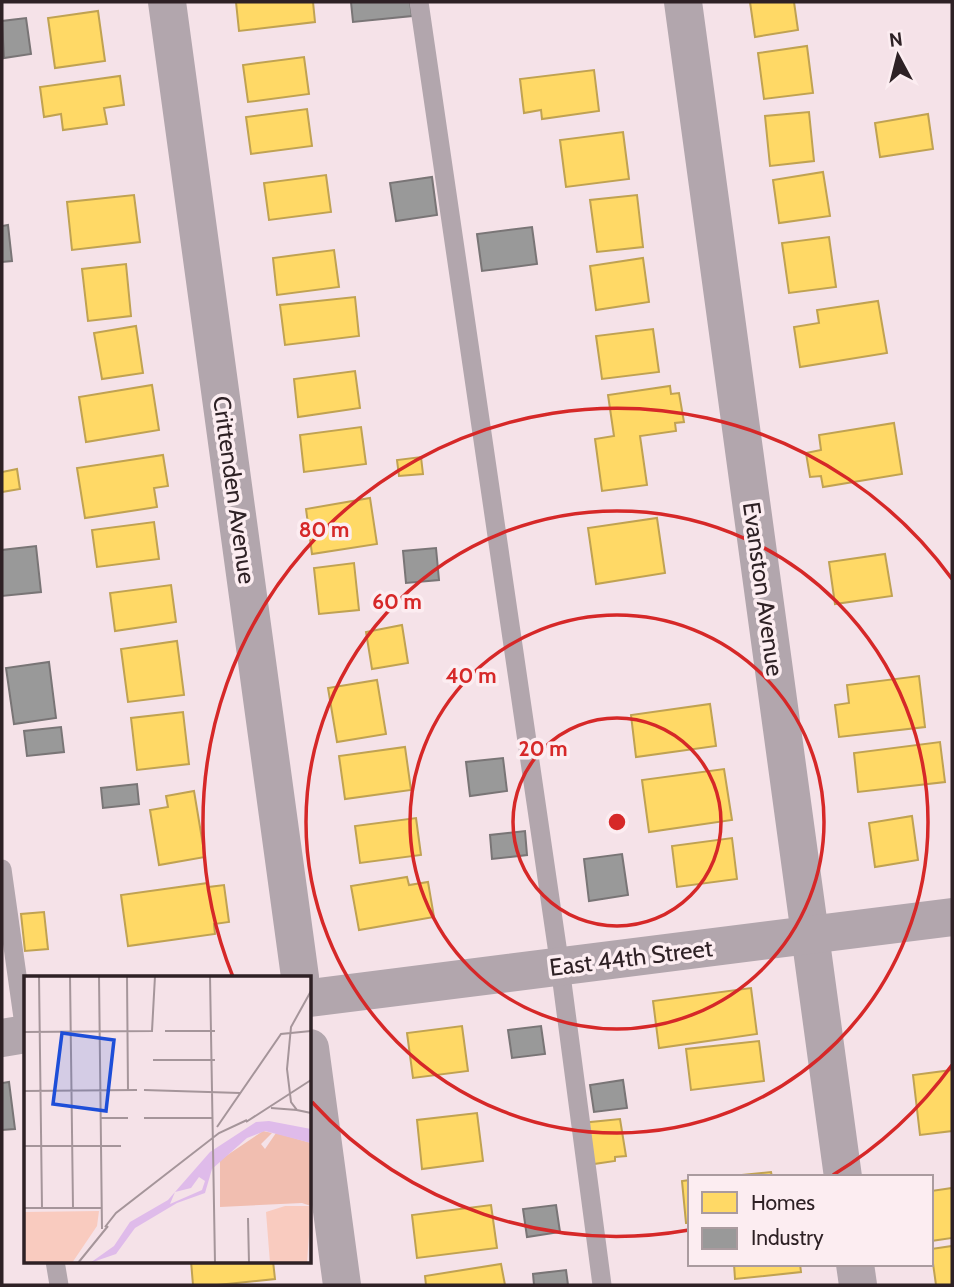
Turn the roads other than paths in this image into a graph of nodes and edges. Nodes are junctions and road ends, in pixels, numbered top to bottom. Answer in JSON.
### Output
{"nodes":[{"id":1,"x":167,"y":2,"type":"edge"},
{"id":2,"x":419,"y":2,"type":"edge"},
{"id":3,"x":683,"y":2,"type":"edge"},
{"id":4,"x":2,"y":869,"type":"edge"},
{"id":5,"x":952,"y":917,"type":"edge"},
{"id":6,"x":810,"y":935,"type":"junction"},
{"id":7,"x":560,"y":967,"type":"junction"},
{"id":8,"x":300,"y":976,"type":"edge"},
{"id":9,"x":312,"y":998,"type":"edge"},
{"id":10,"x":20,"y":1037,"type":"edge"},
{"id":11,"x":312,"y":1063,"type":"edge"},
{"id":12,"x":843,"y":1175,"type":"edge"},
{"id":13,"x":55,"y":1262,"type":"edge"},
{"id":14,"x":855,"y":1266,"type":"edge"},
{"id":15,"x":59,"y":1285,"type":"edge"},
{"id":16,"x":342,"y":1285,"type":"edge"},
{"id":17,"x":603,"y":1285,"type":"edge"},
{"id":18,"x":858,"y":1285,"type":"edge"}],
"edges":[{"from":1,"to":8,"type":"street","name":"Crittenden Avenue"},
{"from":2,"to":7,"type":"lane"},
{"from":3,"to":6,"type":"street","name":"Evanston Avenue"},
{"from":4,"to":10,"type":"lane"},
{"from":5,"to":6,"type":"street","name":"East 44th Street"},
{"from":6,"to":7,"type":"street","name":"East 44th Street"},
{"from":6,"to":12,"type":"street","name":"Evanston Avenue"},
{"from":7,"to":9,"type":"street","name":"East 44th Street"},
{"from":7,"to":17,"type":"lane"},
{"from":11,"to":16,"type":"street"},
{"from":13,"to":15,"type":"lane"},
{"from":14,"to":18,"type":"street"}]}
